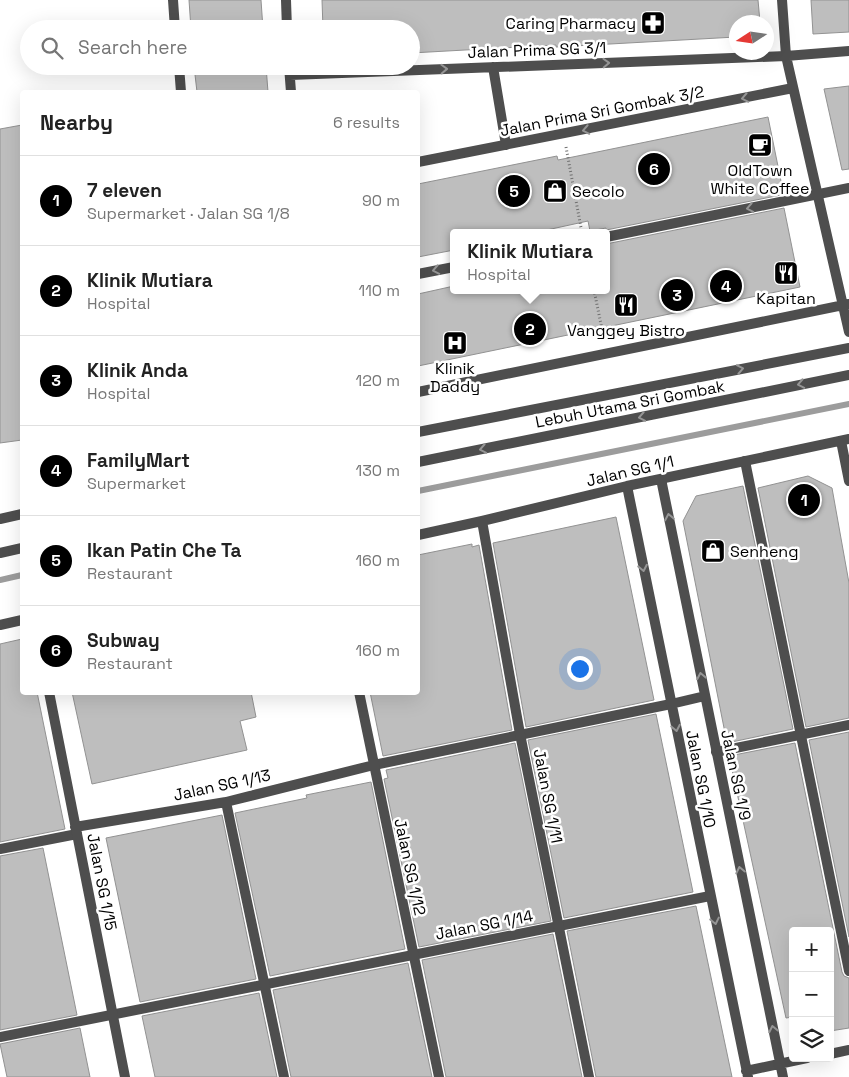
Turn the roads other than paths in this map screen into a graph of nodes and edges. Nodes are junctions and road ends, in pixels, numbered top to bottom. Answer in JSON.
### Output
{"nodes":[{"id":1,"x":173,"y":0,"type":"edge"},
{"id":2,"x":286,"y":0,"type":"edge"},
{"id":3,"x":782,"y":0,"type":"edge"},
{"id":4,"x":174,"y":20,"type":"edge"},
{"id":5,"x":287,"y":20,"type":"edge"},
{"id":6,"x":849,"y":51,"type":"edge"},
{"id":7,"x":786,"y":56,"type":"junction"},
{"id":8,"x":493,"y":67,"type":"junction"},
{"id":9,"x":420,"y":68,"type":"edge"},
{"id":10,"x":180,"y":75,"type":"edge"},
{"id":11,"x":290,"y":75,"type":"edge"},
{"id":12,"x":793,"y":88,"type":"junction"},
{"id":13,"x":181,"y":90,"type":"edge"},
{"id":14,"x":291,"y":90,"type":"edge"},
{"id":15,"x":506,"y":145,"type":"junction"},
{"id":16,"x":420,"y":162,"type":"edge"},
{"id":17,"x":849,"y":188,"type":"edge"},
{"id":18,"x":817,"y":195,"type":"junction"},
{"id":19,"x":610,"y":236,"type":"edge"},
{"id":20,"x":450,"y":268,"type":"edge"},
{"id":21,"x":420,"y":274,"type":"edge"},
{"id":22,"x":846,"y":304,"type":"edge"},
{"id":23,"x":849,"y":332,"type":"edge"},
{"id":24,"x":849,"y":348,"type":"edge"},
{"id":25,"x":849,"y":375,"type":"edge"},
{"id":26,"x":420,"y":392,"type":"edge"},
{"id":27,"x":420,"y":432,"type":"edge"},
{"id":28,"x":845,"y":440,"type":"edge"},
{"id":29,"x":745,"y":461,"type":"junction"},
{"id":30,"x":420,"y":462,"type":"edge"},
{"id":31,"x":661,"y":479,"type":"junction"},
{"id":32,"x":849,"y":481,"type":"edge"},
{"id":33,"x":627,"y":486,"type":"junction"},
{"id":34,"x":20,"y":514,"type":"edge"},
{"id":35,"x":0,"y":519,"type":"edge"},
{"id":36,"x":482,"y":521,"type":"junction"},
{"id":37,"x":420,"y":534,"type":"edge"},
{"id":38,"x":20,"y":548,"type":"edge"},
{"id":39,"x":0,"y":553,"type":"edge"},
{"id":40,"x":20,"y":621,"type":"edge"},
{"id":41,"x":0,"y":626,"type":"edge"},
{"id":42,"x":50,"y":695,"type":"edge"},
{"id":43,"x":360,"y":695,"type":"edge"},
{"id":44,"x":705,"y":696,"type":"junction"},
{"id":45,"x":671,"y":704,"type":"junction"},
{"id":46,"x":849,"y":725,"type":"edge"},
{"id":47,"x":520,"y":734,"type":"junction"},
{"id":48,"x":801,"y":735,"type":"junction"},
{"id":49,"x":716,"y":752,"type":"junction"},
{"id":50,"x":374,"y":765,"type":"junction"},
{"id":51,"x":226,"y":802,"type":"junction"},
{"id":52,"x":76,"y":831,"type":"junction"},
{"id":53,"x":0,"y":849,"type":"edge"},
{"id":54,"x":710,"y":896,"type":"junction"},
{"id":55,"x":559,"y":926,"type":"junction"},
{"id":56,"x":413,"y":955,"type":"junction"},
{"id":57,"x":849,"y":971,"type":"edge"},
{"id":58,"x":264,"y":984,"type":"junction"},
{"id":59,"x":113,"y":1014,"type":"junction"},
{"id":60,"x":0,"y":1037,"type":"edge"},
{"id":61,"x":849,"y":1050,"type":"edge"},
{"id":62,"x":834,"y":1053,"type":"edge"},
{"id":63,"x":789,"y":1062,"type":"edge"},
{"id":64,"x":780,"y":1064,"type":"junction"},
{"id":65,"x":746,"y":1075,"type":"edge"},
{"id":66,"x":125,"y":1077,"type":"edge"},
{"id":67,"x":284,"y":1077,"type":"edge"},
{"id":68,"x":439,"y":1077,"type":"edge"},
{"id":69,"x":589,"y":1077,"type":"edge"},
{"id":70,"x":783,"y":1077,"type":"edge"}],
"edges":[{"from":1,"to":4,"type":"street"},
{"from":2,"to":5,"type":"street"},
{"from":3,"to":7,"type":"street"},
{"from":6,"to":7,"type":"street","name":"Jalan Prima SG 3/1"},
{"from":8,"to":7,"type":"street","name":"Jalan Prima SG 3/1","one_way":true},
{"from":7,"to":12,"type":"street"},
{"from":9,"to":8,"type":"street","name":"Jalan Prima SG 3/1","one_way":true},
{"from":8,"to":15,"type":"street"},
{"from":10,"to":13,"type":"street"},
{"from":11,"to":14,"type":"street"},
{"from":12,"to":15,"type":"street","name":"Jalan Prima Sri Gombak 3/2","one_way":true},
{"from":12,"to":18,"type":"street"},
{"from":15,"to":16,"type":"street","name":"Jalan Prima Sri Gombak 3/2"},
{"from":17,"to":18,"type":"street"},
{"from":18,"to":19,"type":"street","one_way":true},
{"from":18,"to":22,"type":"street"},
{"from":20,"to":21,"type":"street","one_way":true},
{"from":22,"to":23,"type":"street"},
{"from":22,"to":26,"type":"street"},
{"from":27,"to":24,"type":"street","name":"Lebuh Utama Sri Gombak","one_way":true},
{"from":25,"to":30,"type":"street","name":"Lebuh Utama Sri Gombak","one_way":true},
{"from":28,"to":29,"type":"street","name":"Jalan SG 1/1"},
{"from":28,"to":32,"type":"street"},
{"from":29,"to":31,"type":"street","name":"Jalan SG 1/1"},
{"from":29,"to":48,"type":"street"},
{"from":31,"to":33,"type":"street","name":"Jalan SG 1/1"},
{"from":44,"to":31,"type":"street","name":"Jalan SG 1/9","one_way":true},
{"from":33,"to":36,"type":"street","name":"Jalan SG 1/1"},
{"from":33,"to":45,"type":"street","name":"Jalan SG 1/10","one_way":true},
{"from":34,"to":35,"type":"street"},
{"from":36,"to":37,"type":"street","name":"Jalan SG 1/1"},
{"from":36,"to":47,"type":"street","name":"Jalan SG 1/11"},
{"from":38,"to":39,"type":"street"},
{"from":40,"to":41,"type":"street"},
{"from":42,"to":52,"type":"street","name":"Jalan SG 1/15"},
{"from":43,"to":50,"type":"street","name":"Jalan SG 1/12"},
{"from":44,"to":45,"type":"street","name":"Jalan SG 1/13"},
{"from":44,"to":49,"type":"street","name":"Jalan SG 1/9"},
{"from":45,"to":47,"type":"street","name":"Jalan SG 1/13"},
{"from":45,"to":54,"type":"street","name":"Jalan SG 1/10","one_way":true},
{"from":46,"to":48,"type":"street"},
{"from":47,"to":50,"type":"street","name":"Jalan SG 1/13"},
{"from":47,"to":55,"type":"street","name":"Jalan SG 1/11"},
{"from":48,"to":49,"type":"street"},
{"from":48,"to":57,"type":"street"},
{"from":64,"to":49,"type":"street","name":"Jalan SG 1/9","one_way":true},
{"from":50,"to":51,"type":"street","name":"Jalan SG 1/13"},
{"from":50,"to":56,"type":"street","name":"Jalan SG 1/12"},
{"from":51,"to":52,"type":"street","name":"Jalan SG 1/13"},
{"from":51,"to":58,"type":"street"},
{"from":52,"to":53,"type":"street","name":"Jalan SG 1/13"},
{"from":52,"to":59,"type":"street","name":"Jalan SG 1/15"},
{"from":54,"to":55,"type":"street","name":"Jalan SG 1/14"},
{"from":54,"to":65,"type":"street","name":"Jalan SG 1/10","one_way":true},
{"from":55,"to":56,"type":"street","name":"Jalan SG 1/14"},
{"from":55,"to":69,"type":"street","name":"Jalan SG 1/11"},
{"from":56,"to":58,"type":"street","name":"Jalan SG 1/14"},
{"from":56,"to":68,"type":"street","name":"Jalan SG 1/12"},
{"from":58,"to":59,"type":"street","name":"Jalan SG 1/14"},
{"from":58,"to":67,"type":"street"},
{"from":59,"to":60,"type":"street","name":"Jalan SG 1/14"},
{"from":59,"to":66,"type":"street","name":"Jalan SG 1/15"},
{"from":61,"to":62,"type":"street"},
{"from":63,"to":64,"type":"street"},
{"from":64,"to":65,"type":"street"},
{"from":64,"to":70,"type":"street","name":"Jalan SG 1/9"}]}
